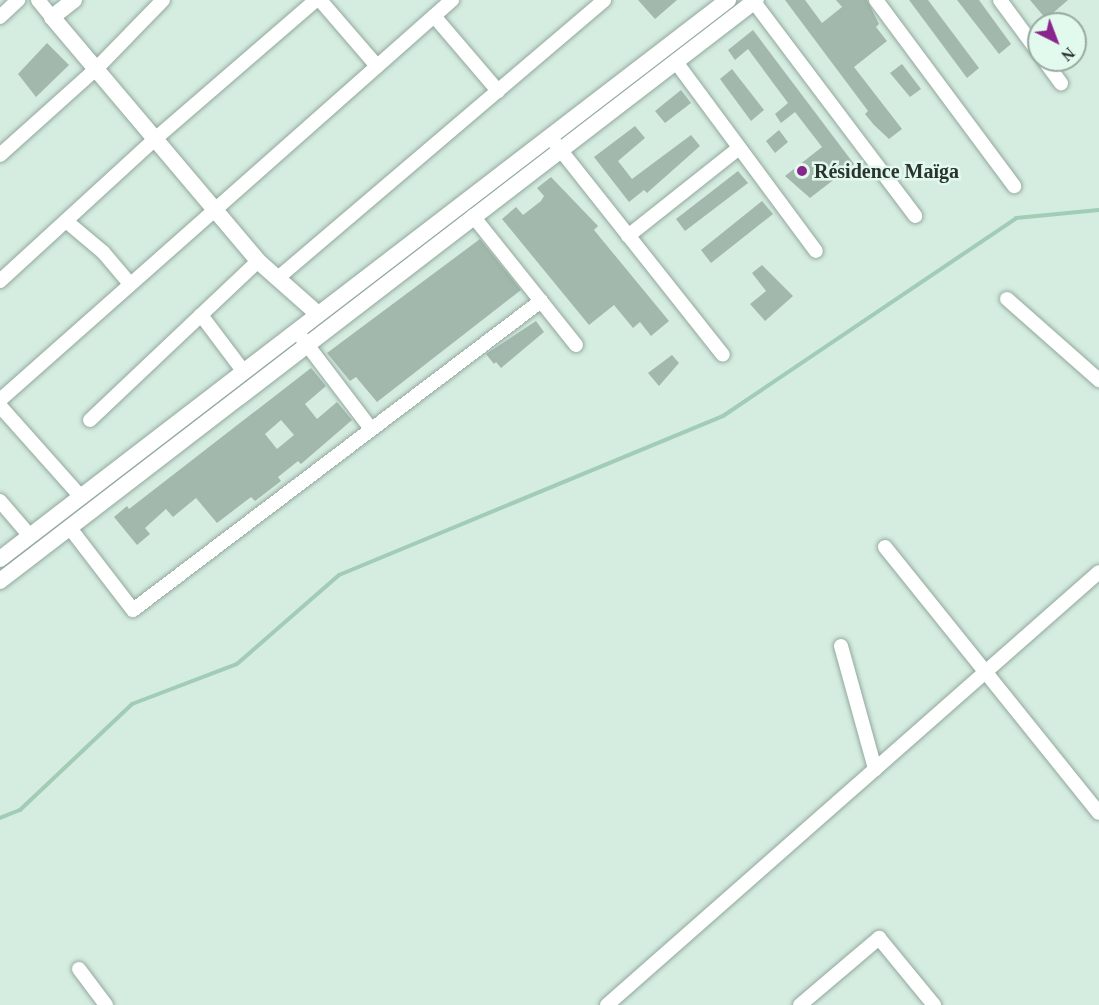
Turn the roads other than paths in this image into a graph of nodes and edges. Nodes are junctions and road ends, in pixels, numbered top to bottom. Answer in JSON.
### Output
{"nodes":[{"id":1,"x":18,"y":0,"type":"edge"},
{"id":2,"x":38,"y":0,"type":"edge"},
{"id":3,"x":74,"y":0,"type":"edge"},
{"id":4,"x":163,"y":0,"type":"edge"},
{"id":5,"x":318,"y":0,"type":"edge"},
{"id":6,"x":452,"y":0,"type":"edge"},
{"id":7,"x":604,"y":0,"type":"edge"},
{"id":8,"x":728,"y":0,"type":"edge"},
{"id":9,"x":876,"y":0,"type":"edge"},
{"id":10,"x":1000,"y":0,"type":"edge"},
{"id":11,"x":755,"y":1,"type":"edge"},
{"id":12,"x":434,"y":16,"type":"junction"},
{"id":13,"x":0,"y":17,"type":"edge"},
{"id":14,"x":52,"y":17,"type":"junction"},
{"id":15,"x":1027,"y":37,"type":"edge"},
{"id":16,"x":676,"y":62,"type":"junction"},
{"id":17,"x":377,"y":66,"type":"junction"},
{"id":18,"x":96,"y":69,"type":"junction"},
{"id":19,"x":1053,"y":72,"type":"edge"},
{"id":20,"x":1061,"y":83,"type":"dead end"},
{"id":21,"x":498,"y":91,"type":"junction"},
{"id":22,"x":155,"y":139,"type":"junction"},
{"id":23,"x":556,"y":143,"type":"junction"},
{"id":24,"x":739,"y":148,"type":"junction"},
{"id":25,"x":0,"y":155,"type":"edge"},
{"id":26,"x":1014,"y":186,"type":"dead end"},
{"id":27,"x":214,"y":210,"type":"junction"},
{"id":28,"x":474,"y":216,"type":"junction"},
{"id":29,"x":915,"y":216,"type":"dead end"},
{"id":30,"x":66,"y":221,"type":"junction"},
{"id":31,"x":628,"y":236,"type":"junction"},
{"id":32,"x":816,"y":251,"type":"dead end"},
{"id":33,"x":258,"y":261,"type":"junction"},
{"id":34,"x":279,"y":277,"type":"junction"},
{"id":35,"x":0,"y":281,"type":"edge"},
{"id":36,"x":130,"y":284,"type":"junction"},
{"id":37,"x":1007,"y":299,"type":"dead end"},
{"id":38,"x":541,"y":301,"type":"junction"},
{"id":39,"x":318,"y":314,"type":"junction"},
{"id":40,"x":201,"y":315,"type":"junction"},
{"id":41,"x":302,"y":338,"type":"junction"},
{"id":42,"x":576,"y":345,"type":"dead end"},
{"id":43,"x":723,"y":355,"type":"dead end"},
{"id":44,"x":244,"y":372,"type":"junction"},
{"id":45,"x":1099,"y":380,"type":"edge"},
{"id":46,"x":0,"y":400,"type":"edge"},
{"id":47,"x":0,"y":406,"type":"edge"},
{"id":48,"x":90,"y":420,"type":"dead end"},
{"id":49,"x":371,"y":429,"type":"junction"},
{"id":50,"x":81,"y":497,"type":"junction"},
{"id":51,"x":0,"y":501,"type":"edge"},
{"id":52,"x":70,"y":528,"type":"junction"},
{"id":53,"x":30,"y":536,"type":"junction"},
{"id":54,"x":885,"y":547,"type":"dead end"},
{"id":55,"x":0,"y":560,"type":"edge"},
{"id":56,"x":1099,"y":572,"type":"edge"},
{"id":57,"x":0,"y":581,"type":"edge"},
{"id":58,"x":841,"y":646,"type":"dead end"},
{"id":59,"x":986,"y":672,"type":"junction"},
{"id":60,"x":875,"y":769,"type":"junction"},
{"id":61,"x":1099,"y":813,"type":"edge"},
{"id":62,"x":80,"y":969,"type":"dead end"},
{"id":63,"x":106,"y":1005,"type":"edge"},
{"id":64,"x":607,"y":1005,"type":"edge"},
{"id":65,"x":800,"y":1005,"type":"edge"},
{"id":66,"x":934,"y":1005,"type":"edge"}],
"edges":[{"from":1,"to":13,"type":"street"},
{"from":2,"to":14,"type":"street"},
{"from":3,"to":14,"type":"street"},
{"from":4,"to":18,"type":"street"},
{"from":5,"to":17,"type":"street"},
{"from":5,"to":22,"type":"street"},
{"from":6,"to":12,"type":"street"},
{"from":7,"to":21,"type":"street"},
{"from":8,"to":23,"type":"street"},
{"from":9,"to":26,"type":"street"},
{"from":10,"to":15,"type":"street"},
{"from":11,"to":16,"type":"street"},
{"from":11,"to":29,"type":"street"},
{"from":12,"to":17,"type":"street"},
{"from":12,"to":21,"type":"street"},
{"from":14,"to":18,"type":"street"},
{"from":16,"to":23,"type":"street"},
{"from":16,"to":24,"type":"street"},
{"from":17,"to":27,"type":"street"},
{"from":18,"to":22,"type":"street"},
{"from":18,"to":25,"type":"street"},
{"from":19,"to":20,"type":"street"},
{"from":21,"to":34,"type":"street"},
{"from":22,"to":27,"type":"street"},
{"from":22,"to":30,"type":"street"},
{"from":23,"to":28,"type":"street"},
{"from":23,"to":31,"type":"street"},
{"from":23,"to":39,"type":"street"},
{"from":24,"to":31,"type":"street"},
{"from":24,"to":32,"type":"street"},
{"from":27,"to":33,"type":"street"},
{"from":27,"to":36,"type":"street"},
{"from":28,"to":38,"type":"street"},
{"from":28,"to":41,"type":"street"},
{"from":30,"to":35,"type":"street"},
{"from":30,"to":36,"type":"street"},
{"from":31,"to":43,"type":"street"},
{"from":33,"to":34,"type":"street"},
{"from":33,"to":40,"type":"street"},
{"from":34,"to":39,"type":"street"},
{"from":36,"to":46,"type":"street"},
{"from":37,"to":45,"type":"street"},
{"from":38,"to":42,"type":"street"},
{"from":38,"to":49,"type":"street"},
{"from":39,"to":41,"type":"street"},
{"from":40,"to":44,"type":"street"},
{"from":40,"to":48,"type":"street"},
{"from":41,"to":44,"type":"street"},
{"from":41,"to":49,"type":"street"},
{"from":41,"to":52,"type":"street"},
{"from":44,"to":50,"type":"street"},
{"from":47,"to":50,"type":"street"},
{"from":49,"to":52,"type":"street"},
{"from":50,"to":53,"type":"street"},
{"from":51,"to":53,"type":"street"},
{"from":52,"to":57,"type":"street"},
{"from":53,"to":55,"type":"street"},
{"from":54,"to":59,"type":"street"},
{"from":56,"to":59,"type":"street"},
{"from":58,"to":60,"type":"street"},
{"from":59,"to":60,"type":"street"},
{"from":59,"to":61,"type":"street"},
{"from":60,"to":64,"type":"street"},
{"from":62,"to":63,"type":"street"},
{"from":65,"to":66,"type":"street"}]}
